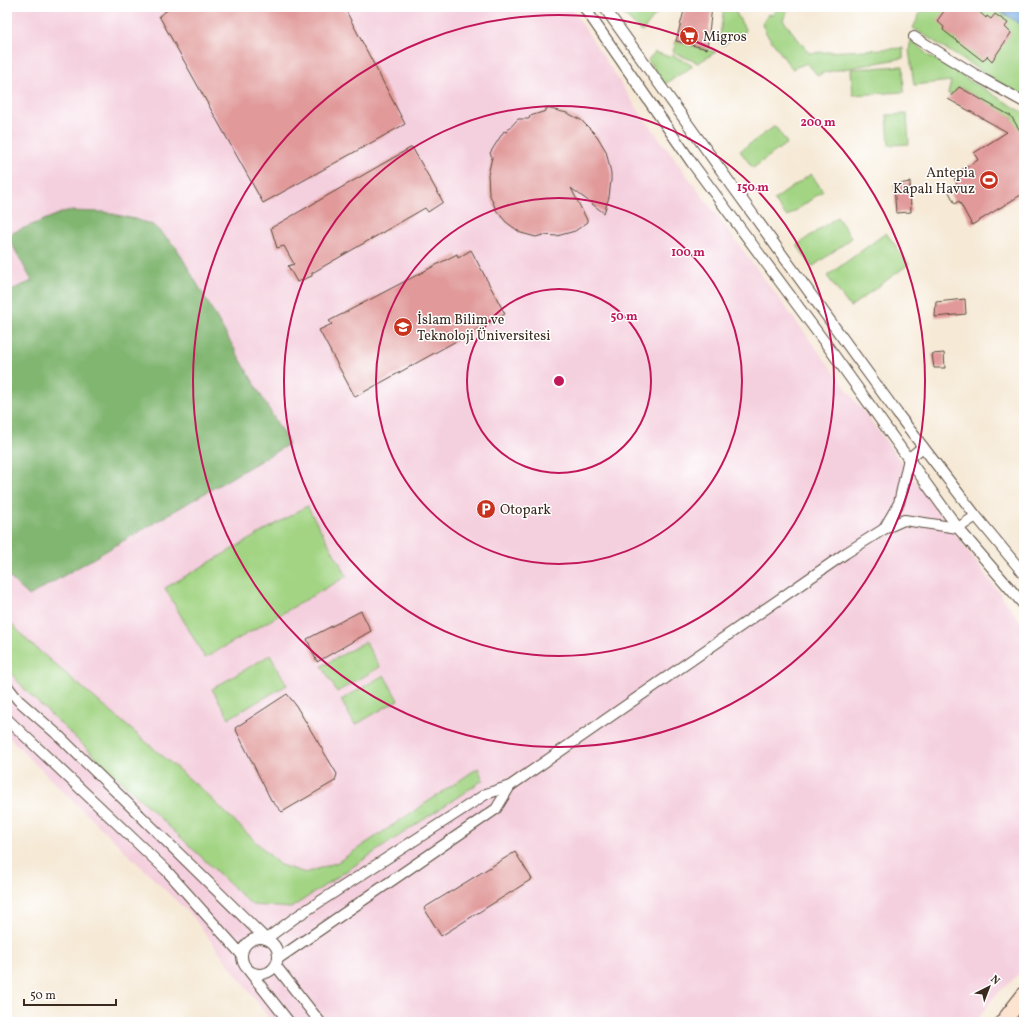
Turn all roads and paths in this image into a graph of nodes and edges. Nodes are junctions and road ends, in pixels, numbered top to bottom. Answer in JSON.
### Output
{"nodes":[{"id":1,"x":584,"y":7,"type":"edge"},
{"id":2,"x":604,"y":7,"type":"edge"},
{"id":3,"x":914,"y":37,"type":"dead end"},
{"id":4,"x":1024,"y":102,"type":"edge"},
{"id":5,"x":923,"y":447,"type":"junction"},
{"id":6,"x":909,"y":458,"type":"junction"},
{"id":7,"x":976,"y":516,"type":"junction"},
{"id":8,"x":958,"y":528,"type":"junction"},
{"id":9,"x":884,"y":529,"type":"junction"},
{"id":10,"x":1024,"y":574,"type":"edge"},
{"id":11,"x":1024,"y":605,"type":"edge"},
{"id":12,"x":7,"y":686,"type":"edge"},
{"id":13,"x":7,"y":719,"type":"edge"},
{"id":14,"x":510,"y":786,"type":"junction"},
{"id":15,"x":266,"y":939,"type":"junction"},
{"id":16,"x":242,"y":955,"type":"junction"},
{"id":17,"x":277,"y":962,"type":"junction"},
{"id":18,"x":248,"y":970,"type":"junction"},
{"id":19,"x":1024,"y":995,"type":"edge"},
{"id":20,"x":289,"y":1022,"type":"edge"},
{"id":21,"x":320,"y":1022,"type":"edge"},
{"id":22,"x":1003,"y":1022,"type":"edge"}],
"edges":[{"from":1,"to":6,"type":"street"},
{"from":2,"to":5,"type":"street"},
{"from":3,"to":4,"type":"street"},
{"from":5,"to":6,"type":"street"},
{"from":5,"to":7,"type":"street"},
{"from":6,"to":8,"type":"street"},
{"from":6,"to":9,"type":"street"},
{"from":7,"to":8,"type":"street"},
{"from":7,"to":10,"type":"street"},
{"from":8,"to":9,"type":"street"},
{"from":8,"to":11,"type":"street"},
{"from":9,"to":14,"type":"street"},
{"from":12,"to":15,"type":"street"},
{"from":13,"to":16,"type":"street"},
{"from":14,"to":15,"type":"street"},
{"from":14,"to":17,"type":"street"},
{"from":15,"to":16,"type":"street"},
{"from":15,"to":17,"type":"street"},
{"from":16,"to":18,"type":"street"},
{"from":17,"to":18,"type":"street"},
{"from":17,"to":21,"type":"street"},
{"from":18,"to":20,"type":"street"},
{"from":19,"to":22,"type":"street"}]}
